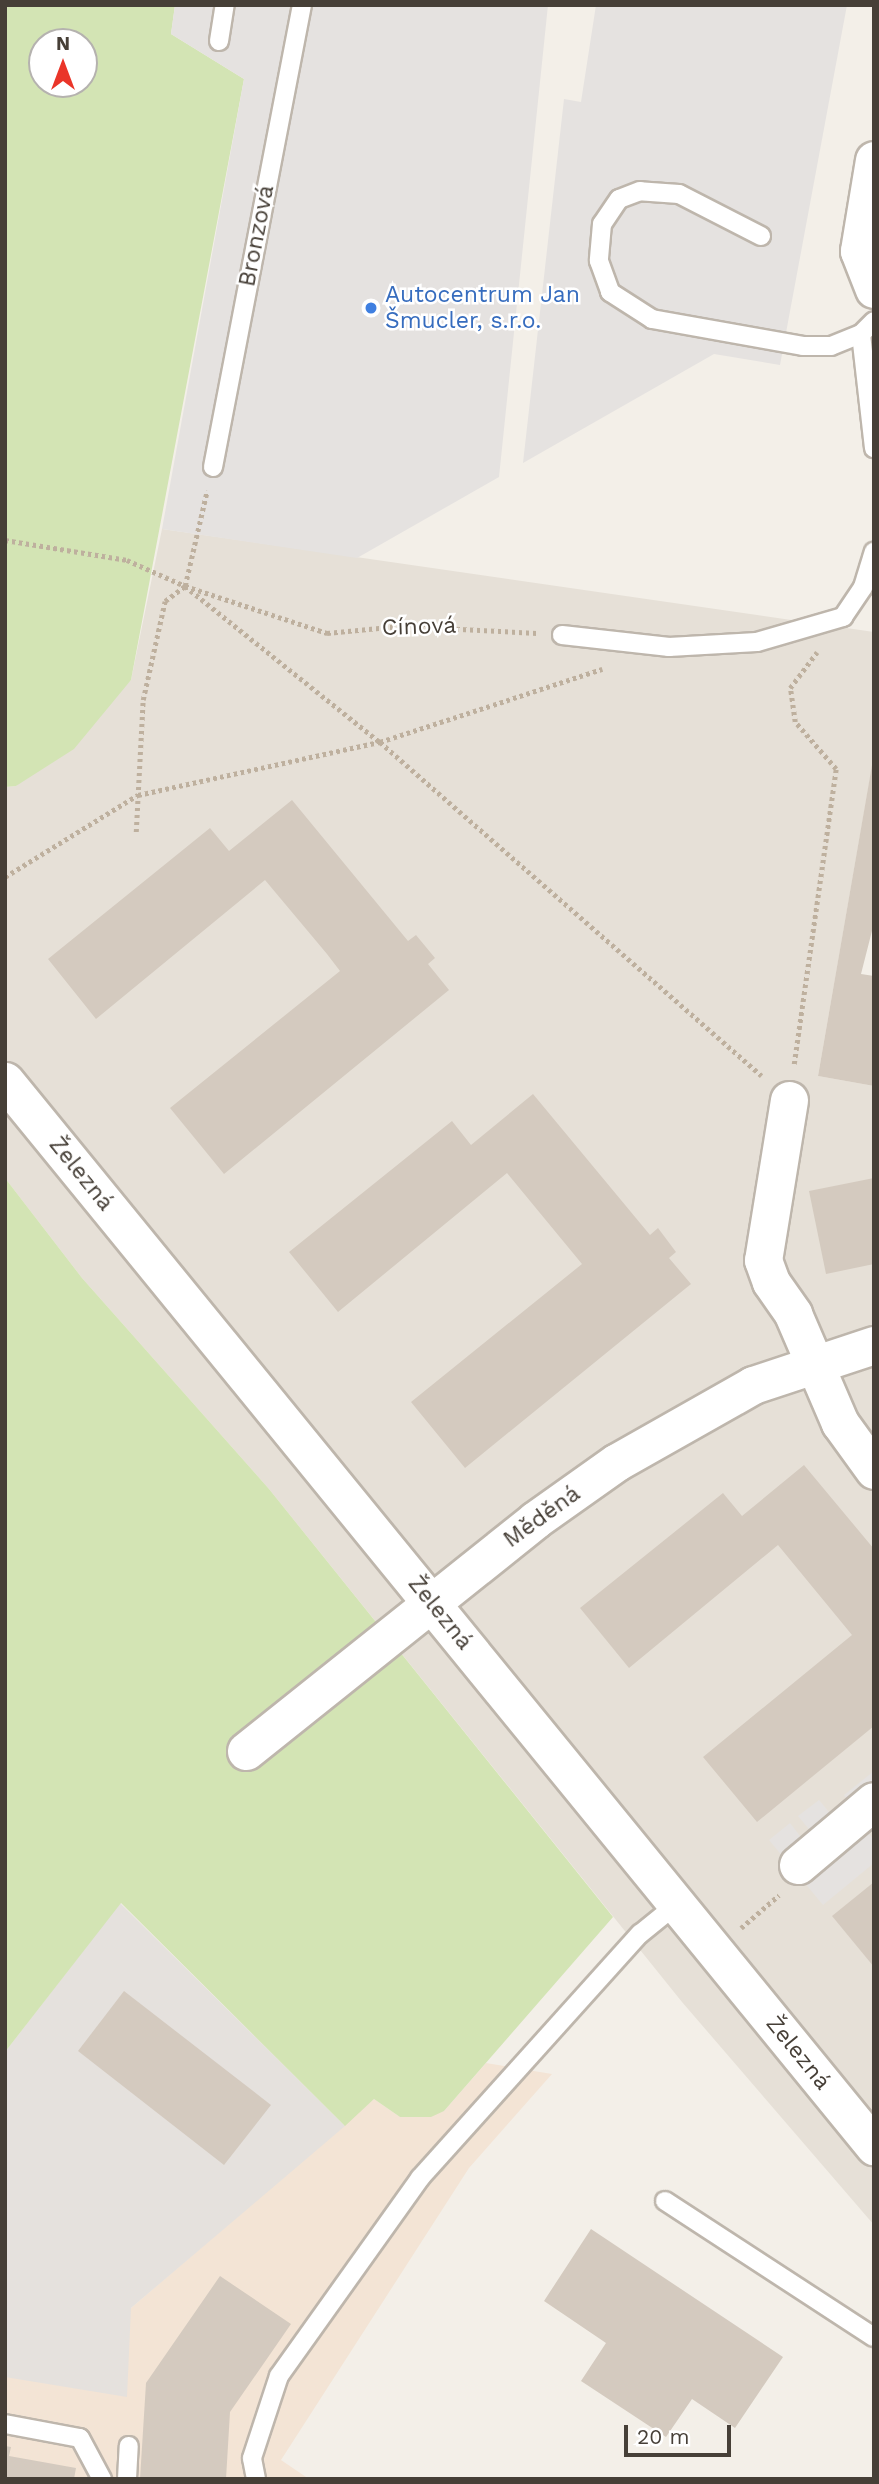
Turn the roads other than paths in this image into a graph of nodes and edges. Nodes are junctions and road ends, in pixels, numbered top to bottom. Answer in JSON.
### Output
{"nodes":[{"id":1,"x":225,"y":5,"type":"edge"},
{"id":2,"x":302,"y":5,"type":"edge"},
{"id":3,"x":219,"y":41,"type":"dead end"},
{"id":4,"x":874,"y":160,"type":"edge"},
{"id":5,"x":761,"y":236,"type":"dead end"},
{"id":6,"x":874,"y":289,"type":"edge"},
{"id":7,"x":868,"y":327,"type":"edge"},
{"id":8,"x":874,"y":448,"type":"edge"},
{"id":9,"x":213,"y":467,"type":"road end"},
{"id":10,"x":874,"y":552,"type":"edge"},
{"id":11,"x":562,"y":635,"type":"road end"},
{"id":12,"x":5,"y":1081,"type":"edge"},
{"id":13,"x":789,"y":1100,"type":"road end"},
{"id":14,"x":874,"y":1345,"type":"edge"},
{"id":15,"x":814,"y":1362,"type":"junction"},
{"id":16,"x":874,"y":1471,"type":"edge"},
{"id":17,"x":431,"y":1602,"type":"junction"},
{"id":18,"x":246,"y":1751,"type":"dead end"},
{"id":19,"x":874,"y":1801,"type":"edge"},
{"id":20,"x":798,"y":1865,"type":"road end"},
{"id":21,"x":677,"y":1904,"type":"junction"},
{"id":22,"x":874,"y":2146,"type":"edge"},
{"id":23,"x":665,"y":2201,"type":"dead end"},
{"id":24,"x":874,"y":2337,"type":"edge"},
{"id":25,"x":5,"y":2424,"type":"edge"},
{"id":26,"x":129,"y":2446,"type":"dead end"},
{"id":27,"x":102,"y":2479,"type":"edge"},
{"id":28,"x":127,"y":2479,"type":"edge"},
{"id":29,"x":256,"y":2479,"type":"edge"}],
"edges":[{"from":1,"to":3,"type":"lane"},
{"from":2,"to":9,"type":"lane","name":"Bronzová"},
{"from":4,"to":6,"type":"street"},
{"from":5,"to":7,"type":"lane"},
{"from":7,"to":8,"type":"lane"},
{"from":10,"to":11,"type":"lane"},
{"from":12,"to":17,"type":"street","name":"Železná"},
{"from":13,"to":15,"type":"street"},
{"from":14,"to":15,"type":"street","name":"Měděná"},
{"from":15,"to":16,"type":"street"},
{"from":15,"to":17,"type":"street","name":"Měděná"},
{"from":17,"to":18,"type":"street","name":"Měděná"},
{"from":17,"to":21,"type":"street","name":"Železná"},
{"from":19,"to":20,"type":"street"},
{"from":21,"to":22,"type":"street","name":"Železná"},
{"from":21,"to":29,"type":"lane"},
{"from":23,"to":24,"type":"lane"},
{"from":25,"to":27,"type":"lane"},
{"from":26,"to":28,"type":"lane"}]}
